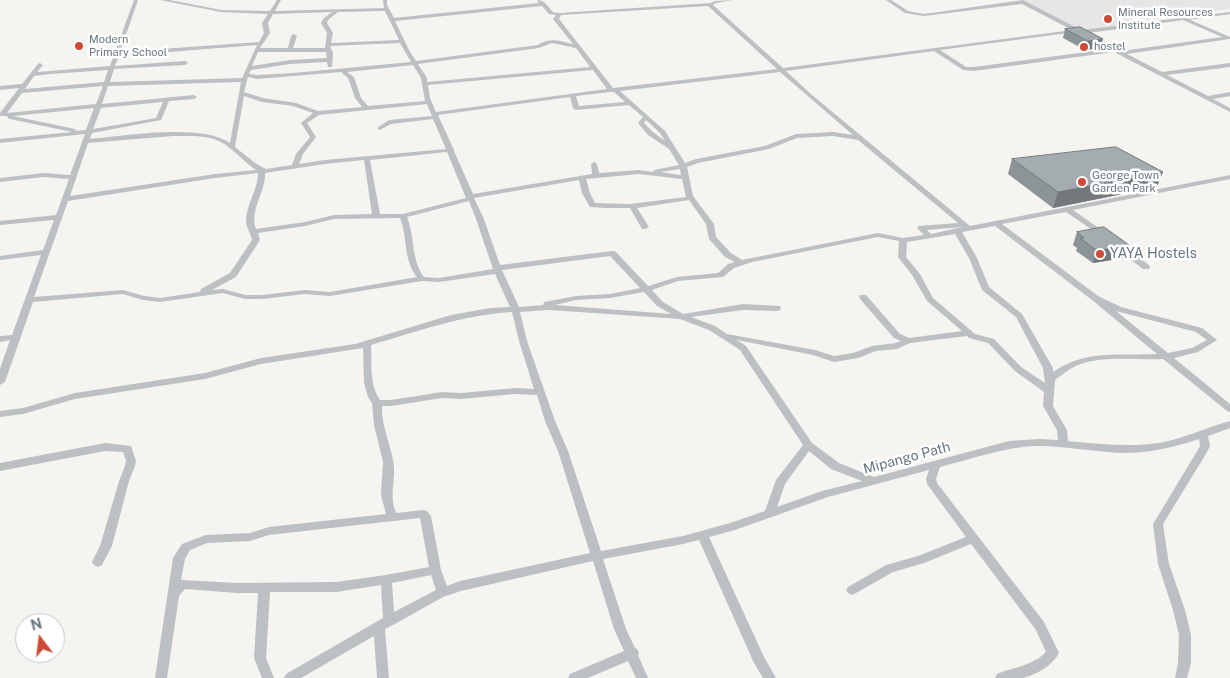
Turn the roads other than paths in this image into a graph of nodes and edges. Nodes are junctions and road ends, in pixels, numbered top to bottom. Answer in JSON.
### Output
{"nodes":[{"id":1,"x":136,"y":0,"type":"edge"},
{"id":2,"x":162,"y":0,"type":"edge"},
{"id":3,"x":279,"y":0,"type":"edge"},
{"id":4,"x":731,"y":0,"type":"edge"},
{"id":5,"x":888,"y":0,"type":"edge"},
{"id":6,"x":1021,"y":1,"type":"edge"},
{"id":7,"x":542,"y":2,"type":"edge"},
{"id":8,"x":707,"y":3,"type":"edge"},
{"id":9,"x":386,"y":4,"type":"edge"},
{"id":10,"x":338,"y":11,"type":"junction"},
{"id":11,"x":272,"y":13,"type":"junction"},
{"id":12,"x":1230,"y":13,"type":"edge"},
{"id":13,"x":559,"y":14,"type":"junction"},
{"id":14,"x":1183,"y":19,"type":"junction"},
{"id":15,"x":393,"y":20,"type":"junction"},
{"id":16,"x":1079,"y":31,"type":"junction"},
{"id":17,"x":294,"y":36,"type":"dead end"},
{"id":18,"x":1229,"y":39,"type":"edge"},
{"id":19,"x":403,"y":41,"type":"junction"},
{"id":20,"x":261,"y":43,"type":"junction"},
{"id":21,"x":327,"y":47,"type":"junction"},
{"id":22,"x":577,"y":47,"type":"junction"},
{"id":23,"x":256,"y":50,"type":"junction"},
{"id":24,"x":934,"y":50,"type":"junction"},
{"id":25,"x":1114,"y":50,"type":"junction"},
{"id":26,"x":290,"y":51,"type":"junction"},
{"id":27,"x":1121,"y":53,"type":"junction"},
{"id":28,"x":118,"y":54,"type":"junction"},
{"id":29,"x":330,"y":60,"type":"junction"},
{"id":30,"x":185,"y":63,"type":"dead end"},
{"id":31,"x":413,"y":64,"type":"junction"},
{"id":32,"x":40,"y":65,"type":"dead end"},
{"id":33,"x":1230,"y":65,"type":"edge"},
{"id":34,"x":112,"y":68,"type":"junction"},
{"id":35,"x":250,"y":68,"type":"junction"},
{"id":36,"x":593,"y":68,"type":"junction"},
{"id":37,"x":780,"y":70,"type":"junction"},
{"id":38,"x":344,"y":72,"type":"junction"},
{"id":39,"x":331,"y":73,"type":"junction"},
{"id":40,"x":1160,"y":74,"type":"junction"},
{"id":41,"x":32,"y":75,"type":"junction"},
{"id":42,"x":246,"y":78,"type":"junction"},
{"id":43,"x":105,"y":84,"type":"junction"},
{"id":44,"x":425,"y":84,"type":"junction"},
{"id":45,"x":0,"y":88,"type":"edge"},
{"id":46,"x":22,"y":89,"type":"junction"},
{"id":47,"x":614,"y":91,"type":"junction"},
{"id":48,"x":242,"y":93,"type":"junction"},
{"id":49,"x":1230,"y":94,"type":"edge"},
{"id":50,"x":573,"y":95,"type":"junction"},
{"id":51,"x":194,"y":97,"type":"dead end"},
{"id":52,"x":1207,"y":98,"type":"junction"},
{"id":53,"x":167,"y":99,"type":"junction"},
{"id":54,"x":429,"y":102,"type":"junction"},
{"id":55,"x":630,"y":103,"type":"junction"},
{"id":56,"x":98,"y":106,"type":"junction"},
{"id":57,"x":366,"y":107,"type":"junction"},
{"id":58,"x":1230,"y":110,"type":"edge"},
{"id":59,"x":317,"y":113,"type":"junction"},
{"id":60,"x":1,"y":115,"type":"edge"},
{"id":61,"x":435,"y":115,"type":"junction"},
{"id":62,"x":646,"y":117,"type":"junction"},
{"id":63,"x":653,"y":121,"type":"junction"},
{"id":64,"x":642,"y":123,"type":"junction"},
{"id":65,"x":380,"y":128,"type":"dead end"},
{"id":66,"x":85,"y":132,"type":"junction"},
{"id":67,"x":861,"y":139,"type":"junction"},
{"id":68,"x":0,"y":141,"type":"edge"},
{"id":69,"x":86,"y":141,"type":"junction"},
{"id":70,"x":232,"y":148,"type":"junction"},
{"id":71,"x":671,"y":148,"type":"junction"},
{"id":72,"x":450,"y":150,"type":"junction"},
{"id":73,"x":367,"y":158,"type":"junction"},
{"id":74,"x":594,"y":164,"type":"dead end"},
{"id":75,"x":683,"y":166,"type":"junction"},
{"id":76,"x":295,"y":167,"type":"junction"},
{"id":77,"x":262,"y":170,"type":"junction"},
{"id":78,"x":648,"y":172,"type":"junction"},
{"id":79,"x":596,"y":175,"type":"junction"},
{"id":80,"x":72,"y":177,"type":"junction"},
{"id":81,"x":582,"y":177,"type":"junction"},
{"id":82,"x":1230,"y":177,"type":"edge"},
{"id":83,"x":684,"y":178,"type":"junction"},
{"id":84,"x":0,"y":180,"type":"edge"},
{"id":85,"x":469,"y":198,"type":"junction"},
{"id":86,"x":691,"y":198,"type":"junction"},
{"id":87,"x":66,"y":199,"type":"junction"},
{"id":88,"x":632,"y":206,"type":"junction"},
{"id":89,"x":1067,"y":209,"type":"junction"},
{"id":90,"x":376,"y":215,"type":"junction"},
{"id":91,"x":403,"y":216,"type":"junction"},
{"id":92,"x":58,"y":217,"type":"junction"},
{"id":93,"x":0,"y":223,"type":"edge"},
{"id":94,"x":997,"y":224,"type":"junction"},
{"id":95,"x":645,"y":227,"type":"dead end"},
{"id":96,"x":964,"y":228,"type":"junction"},
{"id":97,"x":254,"y":231,"type":"junction"},
{"id":98,"x":903,"y":240,"type":"junction"},
{"id":99,"x":46,"y":252,"type":"junction"},
{"id":100,"x":0,"y":258,"type":"edge"},
{"id":101,"x":741,"y":263,"type":"junction"},
{"id":102,"x":1146,"y":267,"type":"dead end"},
{"id":103,"x":498,"y":270,"type":"junction"},
{"id":104,"x":422,"y":279,"type":"junction"},
{"id":105,"x":647,"y":290,"type":"junction"},
{"id":106,"x":201,"y":292,"type":"junction"},
{"id":107,"x":863,"y":297,"type":"dead end"},
{"id":108,"x":1095,"y":298,"type":"junction"},
{"id":109,"x":29,"y":300,"type":"junction"},
{"id":110,"x":532,"y":307,"type":"junction"},
{"id":111,"x":515,"y":308,"type":"junction"},
{"id":112,"x":777,"y":308,"type":"dead end"},
{"id":113,"x":682,"y":317,"type":"junction"},
{"id":114,"x":969,"y":333,"type":"junction"},
{"id":115,"x":722,"y":335,"type":"junction"},
{"id":116,"x":16,"y":337,"type":"junction"},
{"id":117,"x":0,"y":339,"type":"edge"},
{"id":118,"x":908,"y":341,"type":"junction"},
{"id":119,"x":367,"y":345,"type":"junction"},
{"id":120,"x":1166,"y":357,"type":"junction"},
{"id":121,"x":1050,"y":379,"type":"junction"},
{"id":122,"x":0,"y":382,"type":"edge"},
{"id":123,"x":1048,"y":390,"type":"junction"},
{"id":124,"x":540,"y":392,"type":"junction"},
{"id":125,"x":377,"y":403,"type":"junction"},
{"id":126,"x":1230,"y":409,"type":"edge"},
{"id":127,"x":0,"y":414,"type":"edge"},
{"id":128,"x":1230,"y":424,"type":"edge"},
{"id":129,"x":1203,"y":434,"type":"junction"},
{"id":130,"x":1064,"y":444,"type":"junction"},
{"id":131,"x":808,"y":445,"type":"junction"},
{"id":132,"x":936,"y":465,"type":"junction"},
{"id":133,"x":0,"y":467,"type":"edge"},
{"id":134,"x":872,"y":481,"type":"junction"},
{"id":135,"x":770,"y":512,"type":"junction"},
{"id":136,"x":392,"y":516,"type":"junction"},
{"id":137,"x":702,"y":535,"type":"junction"},
{"id":138,"x":974,"y":538,"type":"junction"},
{"id":139,"x":596,"y":556,"type":"junction"},
{"id":140,"x":98,"y":562,"type":"dead end"},
{"id":141,"x":435,"y":570,"type":"junction"},
{"id":142,"x":386,"y":580,"type":"junction"},
{"id":143,"x":264,"y":588,"type":"junction"},
{"id":144,"x":852,"y":590,"type":"dead end"},
{"id":145,"x":443,"y":592,"type":"junction"},
{"id":146,"x":173,"y":594,"type":"junction"},
{"id":147,"x":384,"y":623,"type":"junction"},
{"id":148,"x":633,"y":653,"type":"junction"},
{"id":149,"x":162,"y":678,"type":"edge"},
{"id":150,"x":268,"y":678,"type":"edge"},
{"id":151,"x":290,"y":678,"type":"edge"},
{"id":152,"x":383,"y":678,"type":"edge"},
{"id":153,"x":574,"y":678,"type":"edge"},
{"id":154,"x":642,"y":678,"type":"edge"},
{"id":155,"x":770,"y":678,"type":"edge"},
{"id":156,"x":1001,"y":678,"type":"edge"},
{"id":157,"x":1181,"y":678,"type":"edge"}],
"edges":[{"from":1,"to":28,"type":"street"},
{"from":2,"to":11,"type":"street"},
{"from":3,"to":11,"type":"street"},
{"from":4,"to":8,"type":"street"},
{"from":5,"to":6,"type":"street"},
{"from":6,"to":16,"type":"street"},
{"from":7,"to":13,"type":"street"},
{"from":7,"to":15,"type":"street"},
{"from":8,"to":13,"type":"street"},
{"from":8,"to":37,"type":"street"},
{"from":9,"to":10,"type":"street"},
{"from":9,"to":15,"type":"street"},
{"from":10,"to":11,"type":"street"},
{"from":10,"to":21,"type":"street"},
{"from":11,"to":20,"type":"street"},
{"from":12,"to":14,"type":"street"},
{"from":13,"to":22,"type":"street"},
{"from":14,"to":16,"type":"street"},
{"from":14,"to":18,"type":"street"},
{"from":15,"to":19,"type":"street"},
{"from":16,"to":24,"type":"street"},
{"from":16,"to":25,"type":"street"},
{"from":17,"to":26,"type":"street"},
{"from":18,"to":27,"type":"street"},
{"from":19,"to":21,"type":"street"},
{"from":19,"to":31,"type":"street"},
{"from":20,"to":23,"type":"street"},
{"from":20,"to":28,"type":"street"},
{"from":21,"to":26,"type":"street"},
{"from":21,"to":29,"type":"street"},
{"from":22,"to":31,"type":"street"},
{"from":22,"to":36,"type":"street"},
{"from":23,"to":26,"type":"street"},
{"from":23,"to":35,"type":"street"},
{"from":24,"to":25,"type":"street"},
{"from":24,"to":37,"type":"street"},
{"from":25,"to":27,"type":"street"},
{"from":27,"to":40,"type":"street"},
{"from":28,"to":34,"type":"street"},
{"from":29,"to":35,"type":"street"},
{"from":29,"to":39,"type":"street"},
{"from":30,"to":34,"type":"street"},
{"from":31,"to":38,"type":"street"},
{"from":31,"to":44,"type":"street"},
{"from":32,"to":41,"type":"street"},
{"from":33,"to":40,"type":"street"},
{"from":34,"to":41,"type":"street"},
{"from":34,"to":43,"type":"street"},
{"from":35,"to":42,"type":"street"},
{"from":36,"to":44,"type":"street"},
{"from":36,"to":47,"type":"street"},
{"from":37,"to":47,"type":"street"},
{"from":37,"to":67,"type":"street"},
{"from":38,"to":39,"type":"street"},
{"from":38,"to":57,"type":"street"},
{"from":39,"to":42,"type":"street"},
{"from":40,"to":52,"type":"street"},
{"from":41,"to":46,"type":"street"},
{"from":42,"to":43,"type":"street"},
{"from":42,"to":48,"type":"street"},
{"from":43,"to":46,"type":"street"},
{"from":43,"to":56,"type":"street"},
{"from":44,"to":54,"type":"street"},
{"from":45,"to":46,"type":"street"},
{"from":46,"to":60,"type":"street"},
{"from":47,"to":50,"type":"street"},
{"from":47,"to":55,"type":"street"},
{"from":48,"to":59,"type":"street"},
{"from":48,"to":70,"type":"street"},
{"from":49,"to":52,"type":"street"},
{"from":50,"to":55,"type":"street"},
{"from":50,"to":61,"type":"street"},
{"from":51,"to":53,"type":"street"},
{"from":52,"to":58,"type":"street"},
{"from":53,"to":56,"type":"street"},
{"from":53,"to":66,"type":"street"},
{"from":54,"to":57,"type":"street"},
{"from":54,"to":61,"type":"street"},
{"from":55,"to":62,"type":"street"},
{"from":56,"to":60,"type":"street"},
{"from":56,"to":66,"type":"street"},
{"from":57,"to":59,"type":"street"},
{"from":59,"to":76,"type":"street"},
{"from":60,"to":66,"type":"street"},
{"from":61,"to":65,"type":"street"},
{"from":61,"to":72,"type":"street"},
{"from":62,"to":63,"type":"street"},
{"from":62,"to":64,"type":"street"},
{"from":63,"to":64,"type":"street"},
{"from":63,"to":71,"type":"street"},
{"from":64,"to":71,"type":"street"},
{"from":66,"to":68,"type":"street"},
{"from":66,"to":69,"type":"street"},
{"from":67,"to":75,"type":"street"},
{"from":67,"to":96,"type":"street"},
{"from":69,"to":70,"type":"street"},
{"from":69,"to":80,"type":"street"},
{"from":70,"to":77,"type":"street"},
{"from":71,"to":75,"type":"street"},
{"from":72,"to":73,"type":"street"},
{"from":72,"to":85,"type":"street"},
{"from":73,"to":76,"type":"street"},
{"from":73,"to":90,"type":"street"},
{"from":74,"to":79,"type":"street"},
{"from":75,"to":78,"type":"street"},
{"from":75,"to":83,"type":"street"},
{"from":76,"to":77,"type":"street"},
{"from":77,"to":87,"type":"street"},
{"from":77,"to":97,"type":"street"},
{"from":78,"to":79,"type":"street"},
{"from":78,"to":83,"type":"street"},
{"from":79,"to":81,"type":"street"},
{"from":80,"to":84,"type":"street"},
{"from":80,"to":87,"type":"street"},
{"from":81,"to":85,"type":"street"},
{"from":81,"to":88,"type":"street"},
{"from":82,"to":89,"type":"street"},
{"from":83,"to":86,"type":"street"},
{"from":85,"to":91,"type":"street"},
{"from":85,"to":103,"type":"street"},
{"from":86,"to":88,"type":"street"},
{"from":86,"to":101,"type":"street"},
{"from":87,"to":92,"type":"street"},
{"from":88,"to":95,"type":"street"},
{"from":89,"to":94,"type":"street"},
{"from":89,"to":102,"type":"street"},
{"from":90,"to":91,"type":"street"},
{"from":90,"to":97,"type":"street"},
{"from":91,"to":104,"type":"street"},
{"from":92,"to":93,"type":"street"},
{"from":92,"to":99,"type":"street"},
{"from":94,"to":96,"type":"street"},
{"from":94,"to":108,"type":"street"},
{"from":96,"to":98,"type":"street"},
{"from":96,"to":121,"type":"street"},
{"from":97,"to":106,"type":"street"},
{"from":98,"to":101,"type":"street"},
{"from":98,"to":114,"type":"street"},
{"from":99,"to":100,"type":"street"},
{"from":99,"to":109,"type":"street"},
{"from":101,"to":105,"type":"street"},
{"from":103,"to":104,"type":"street"},
{"from":103,"to":105,"type":"street"},
{"from":103,"to":111,"type":"street"},
{"from":104,"to":106,"type":"street"},
{"from":105,"to":110,"type":"street"},
{"from":105,"to":113,"type":"street"},
{"from":106,"to":109,"type":"street"},
{"from":107,"to":118,"type":"street"},
{"from":108,"to":120,"type":"street"},
{"from":108,"to":120,"type":"street"},
{"from":109,"to":116,"type":"street"},
{"from":110,"to":111,"type":"street"},
{"from":110,"to":113,"type":"street"},
{"from":111,"to":119,"type":"street"},
{"from":111,"to":124,"type":"street"},
{"from":112,"to":113,"type":"street"},
{"from":113,"to":115,"type":"street"},
{"from":114,"to":118,"type":"street"},
{"from":114,"to":123,"type":"street"},
{"from":115,"to":118,"type":"street"},
{"from":115,"to":131,"type":"street"},
{"from":116,"to":117,"type":"street"},
{"from":116,"to":122,"type":"street"},
{"from":119,"to":125,"type":"street"},
{"from":119,"to":127,"type":"street"},
{"from":120,"to":121,"type":"street"},
{"from":120,"to":126,"type":"street"},
{"from":121,"to":123,"type":"street"},
{"from":123,"to":130,"type":"street"},
{"from":124,"to":125,"type":"street"},
{"from":124,"to":139,"type":"street"},
{"from":125,"to":136,"type":"street"},
{"from":128,"to":129,"type":"street","name":"Mipango Path"},
{"from":129,"to":130,"type":"street","name":"Mipango Path"},
{"from":129,"to":157,"type":"street"},
{"from":130,"to":132,"type":"street","name":"Mipango Path"},
{"from":131,"to":134,"type":"street"},
{"from":131,"to":135,"type":"street"},
{"from":132,"to":134,"type":"street","name":"Mipango Path"},
{"from":132,"to":138,"type":"street"},
{"from":133,"to":140,"type":"street"},
{"from":134,"to":135,"type":"street","name":"Mipango Path"},
{"from":135,"to":137,"type":"street","name":"Mipango Path"},
{"from":136,"to":141,"type":"street"},
{"from":136,"to":146,"type":"street"},
{"from":137,"to":139,"type":"street","name":"Mipango Path"},
{"from":137,"to":155,"type":"street"},
{"from":138,"to":144,"type":"street"},
{"from":138,"to":156,"type":"street"},
{"from":139,"to":145,"type":"street","name":"Mipango Path"},
{"from":139,"to":148,"type":"street"},
{"from":141,"to":142,"type":"street"},
{"from":141,"to":145,"type":"street"},
{"from":142,"to":143,"type":"street"},
{"from":142,"to":147,"type":"street"},
{"from":143,"to":146,"type":"street"},
{"from":143,"to":150,"type":"street"},
{"from":145,"to":147,"type":"street","name":"Mipango Path"},
{"from":146,"to":149,"type":"street"},
{"from":147,"to":151,"type":"street","name":"Mipango Path"},
{"from":147,"to":152,"type":"street"},
{"from":148,"to":153,"type":"street"},
{"from":148,"to":154,"type":"street"}]}
